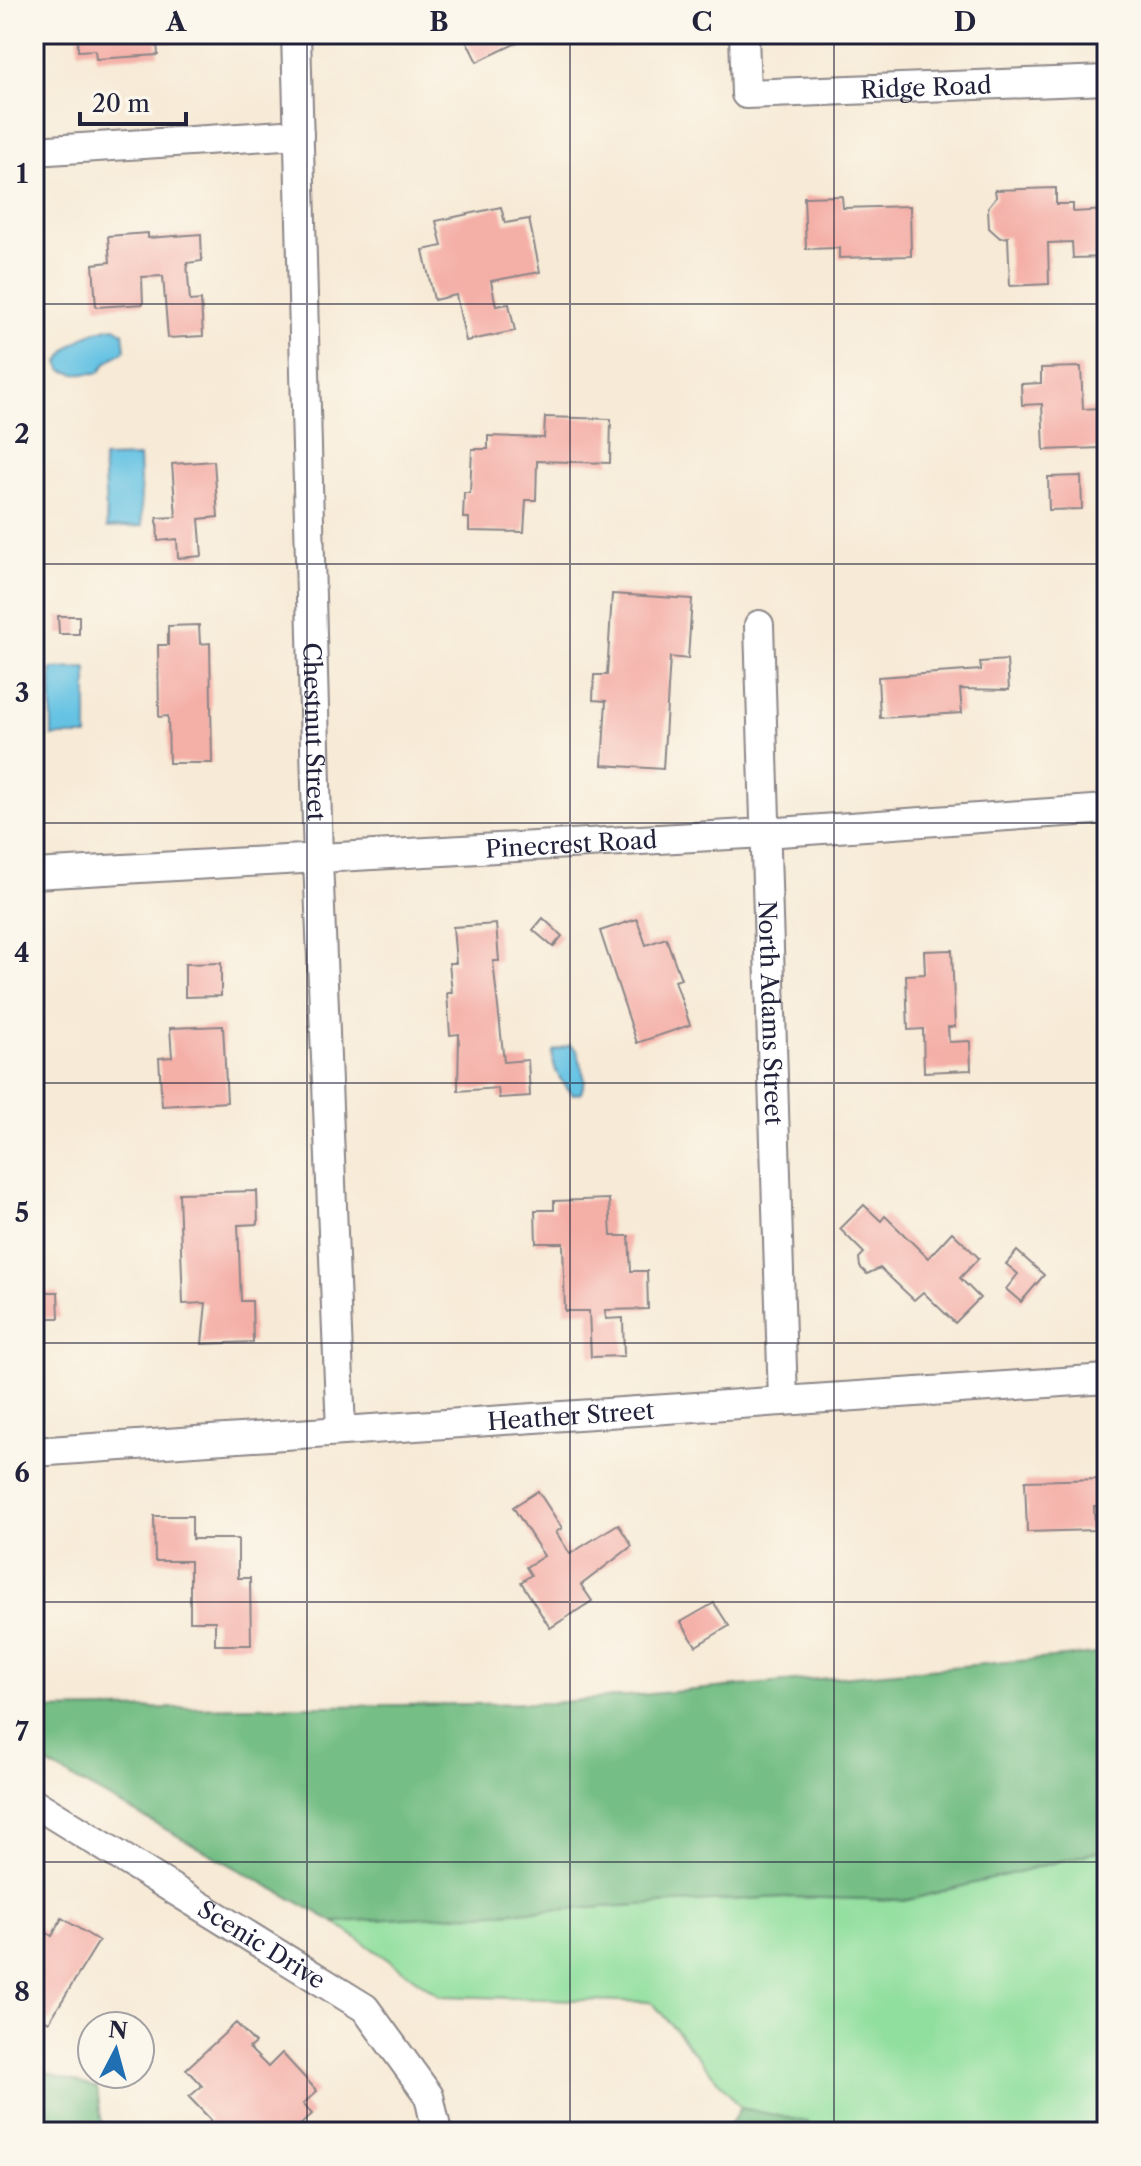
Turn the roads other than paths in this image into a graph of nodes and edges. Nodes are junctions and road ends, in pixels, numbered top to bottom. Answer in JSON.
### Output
{"nodes":[{"id":1,"x":296,"y":34,"type":"edge"},
{"id":2,"x":744,"y":34,"type":"edge"},
{"id":3,"x":1107,"y":80,"type":"edge"},
{"id":4,"x":299,"y":134,"type":"junction"},
{"id":5,"x":34,"y":151,"type":"edge"},
{"id":6,"x":759,"y":625,"type":"dead end"},
{"id":7,"x":1107,"y":809,"type":"edge"},
{"id":8,"x":765,"y":833,"type":"junction"},
{"id":9,"x":318,"y":859,"type":"junction"},
{"id":10,"x":34,"y":874,"type":"edge"},
{"id":11,"x":1107,"y":1379,"type":"edge"},
{"id":12,"x":783,"y":1401,"type":"junction"},
{"id":13,"x":341,"y":1431,"type":"junction"},
{"id":14,"x":34,"y":1452,"type":"edge"},
{"id":15,"x":34,"y":1803,"type":"edge"},
{"id":16,"x":437,"y":2132,"type":"edge"}],
"edges":[{"from":1,"to":4,"type":"street","name":"Chestnut Street"},
{"from":2,"to":3,"type":"street","name":"Ridge Road"},
{"from":4,"to":5,"type":"street"},
{"from":4,"to":9,"type":"street","name":"Chestnut Street"},
{"from":6,"to":8,"type":"street","name":"North Adams Street"},
{"from":7,"to":8,"type":"street","name":"Pinecrest Road"},
{"from":8,"to":9,"type":"street","name":"Pinecrest Road"},
{"from":8,"to":12,"type":"street","name":"North Adams Street"},
{"from":9,"to":10,"type":"street","name":"Pinecrest Road"},
{"from":9,"to":13,"type":"street","name":"Chestnut Street"},
{"from":11,"to":12,"type":"street","name":"Heather Street"},
{"from":12,"to":13,"type":"street","name":"Heather Street"},
{"from":13,"to":14,"type":"street","name":"Heather Street"},
{"from":15,"to":16,"type":"street","name":"Scenic Drive"}]}
